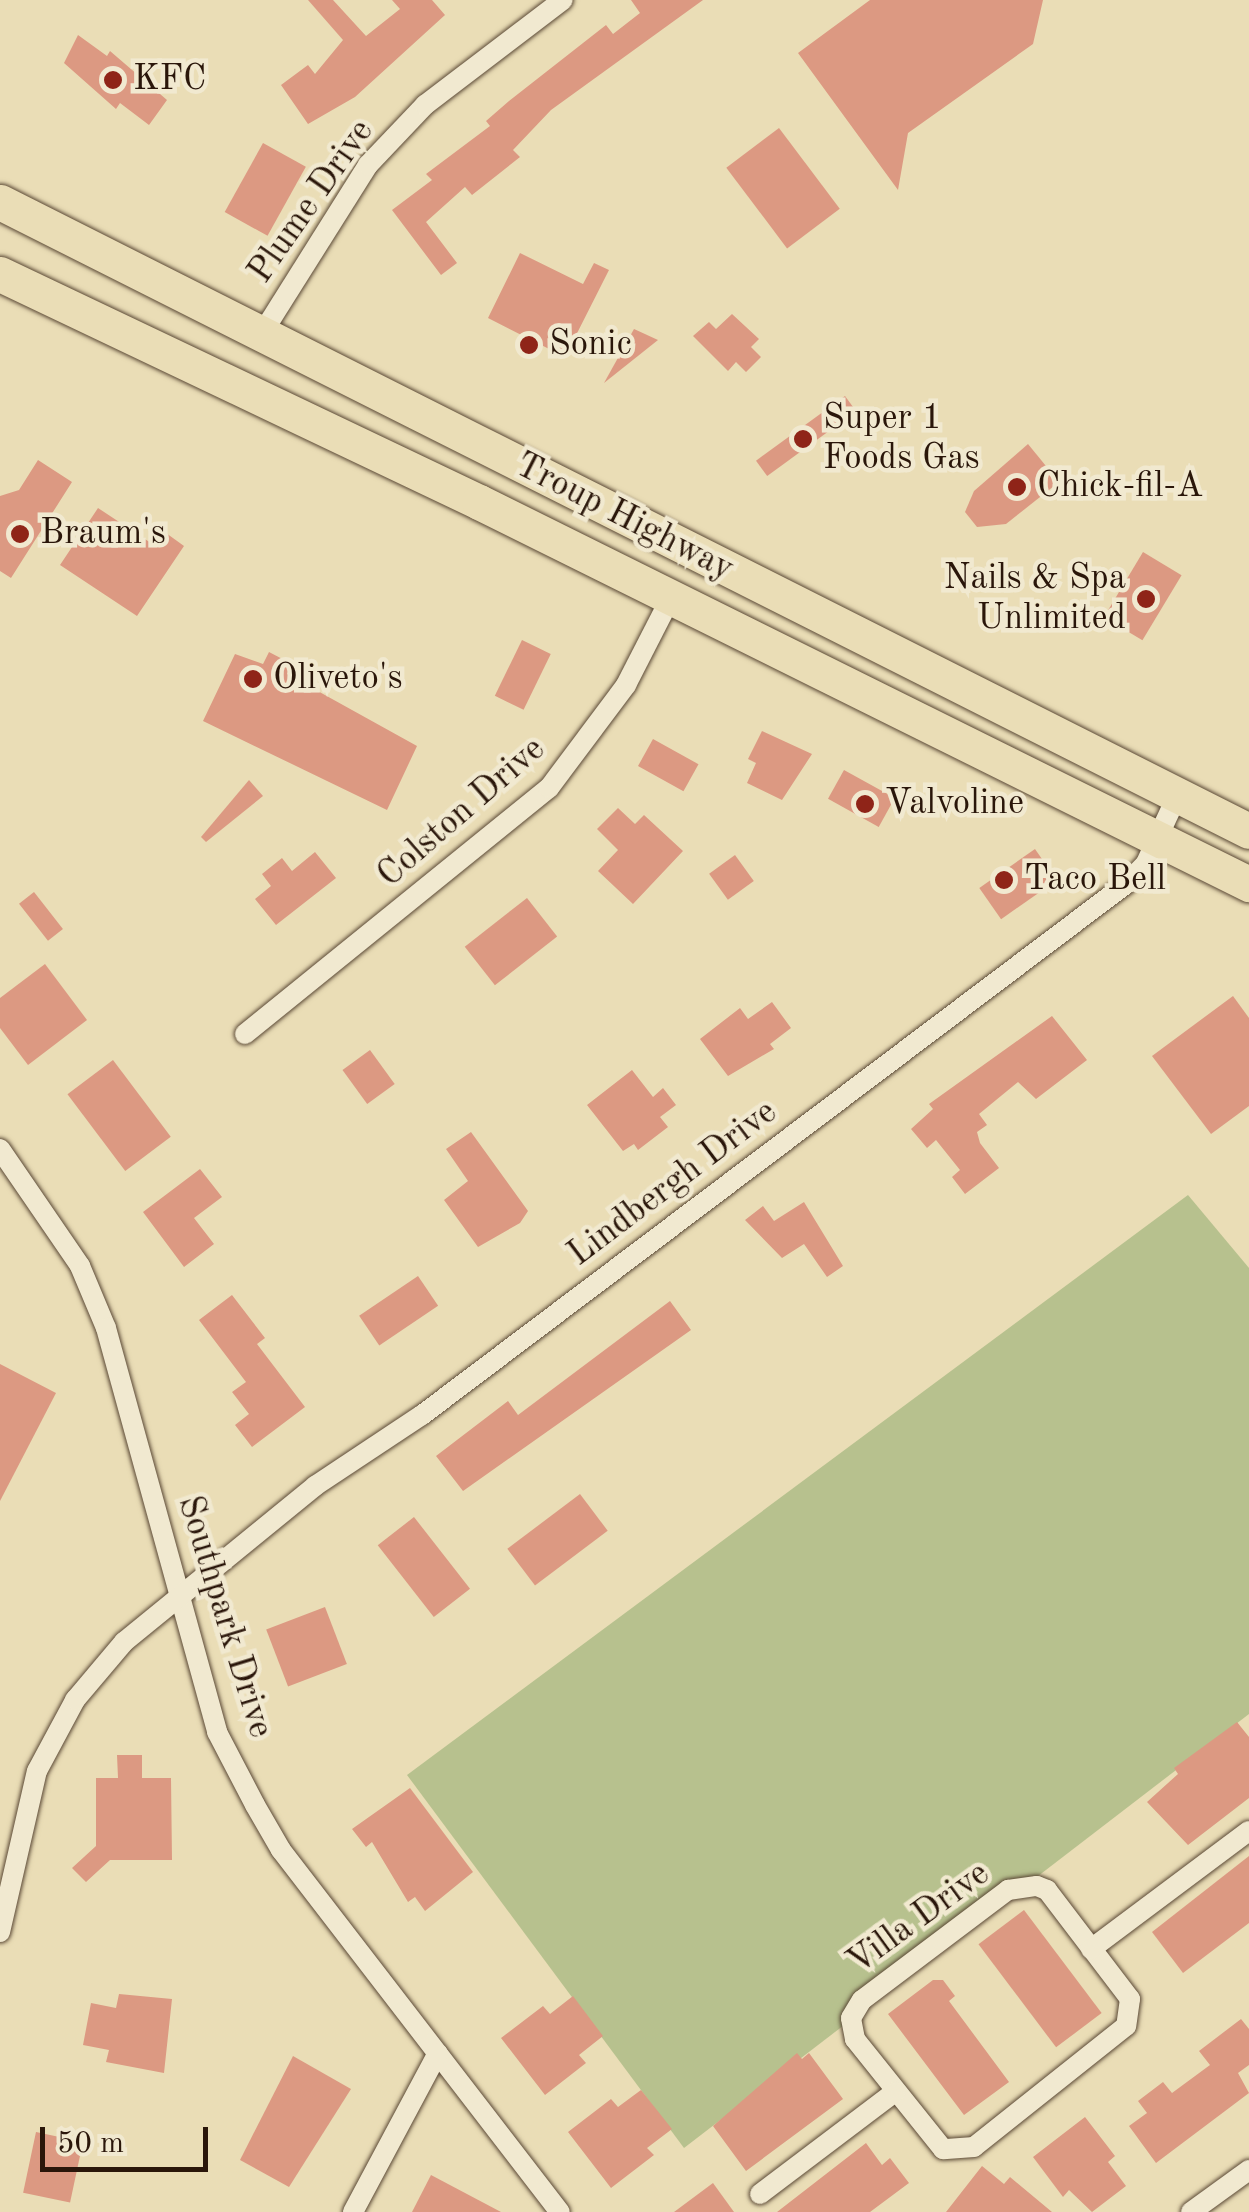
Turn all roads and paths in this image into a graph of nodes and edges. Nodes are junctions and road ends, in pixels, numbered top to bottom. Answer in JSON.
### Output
{"nodes":[{"id":1,"x":563,"y":0,"type":"edge"},
{"id":2,"x":6,"y":202,"type":"edge"},
{"id":3,"x":0,"y":274,"type":"edge"},
{"id":4,"x":261,"y":335,"type":"junction"},
{"id":5,"x":670,"y":597,"type":"junction"},
{"id":6,"x":1177,"y":796,"type":"junction"},
{"id":7,"x":1249,"y":831,"type":"edge"},
{"id":8,"x":1157,"y":838,"type":"junction"},
{"id":9,"x":1249,"y":884,"type":"edge"},
{"id":10,"x":245,"y":1034,"type":"dead end"},
{"id":11,"x":0,"y":1149,"type":"edge"},
{"id":12,"x":176,"y":1596,"type":"junction"},
{"id":13,"x":1249,"y":1832,"type":"edge"},
{"id":14,"x":0,"y":1932,"type":"edge"},
{"id":15,"x":1092,"y":1948,"type":"junction"},
{"id":16,"x":438,"y":2053,"type":"junction"},
{"id":17,"x":895,"y":2092,"type":"junction"},
{"id":18,"x":1249,"y":2170,"type":"edge"},
{"id":19,"x":760,"y":2194,"type":"dead end"},
{"id":20,"x":353,"y":2212,"type":"edge"},
{"id":21,"x":560,"y":2212,"type":"edge"},
{"id":22,"x":1191,"y":2212,"type":"edge"}],
"edges":[{"from":1,"to":4,"type":"street","name":"Plume Drive"},
{"from":2,"to":4,"type":"highway","name":"Troup Highway"},
{"from":3,"to":5,"type":"highway","name":"Troup Highway"},
{"from":4,"to":6,"type":"highway","name":"Troup Highway"},
{"from":5,"to":8,"type":"highway","name":"Troup Highway"},
{"from":5,"to":10,"type":"street","name":"Colston Drive"},
{"from":6,"to":7,"type":"highway","name":"Troup Highway"},
{"from":6,"to":8,"type":"street","name":"Lindbergh Drive"},
{"from":8,"to":9,"type":"highway","name":"Troup Highway"},
{"from":8,"to":12,"type":"street","name":"Lindbergh Drive"},
{"from":11,"to":12,"type":"street","name":"Southpark Drive"},
{"from":12,"to":14,"type":"street","name":"Lindbergh Drive"},
{"from":12,"to":16,"type":"street","name":"Southpark Drive"},
{"from":13,"to":15,"type":"street"},
{"from":15,"to":17,"type":"street","name":"Villa Drive"},
{"from":15,"to":17,"type":"street","name":"Villa Drive"},
{"from":16,"to":20,"type":"street"},
{"from":16,"to":21,"type":"street","name":"Southpark Drive"},
{"from":17,"to":19,"type":"street"},
{"from":18,"to":22,"type":"street"}]}
